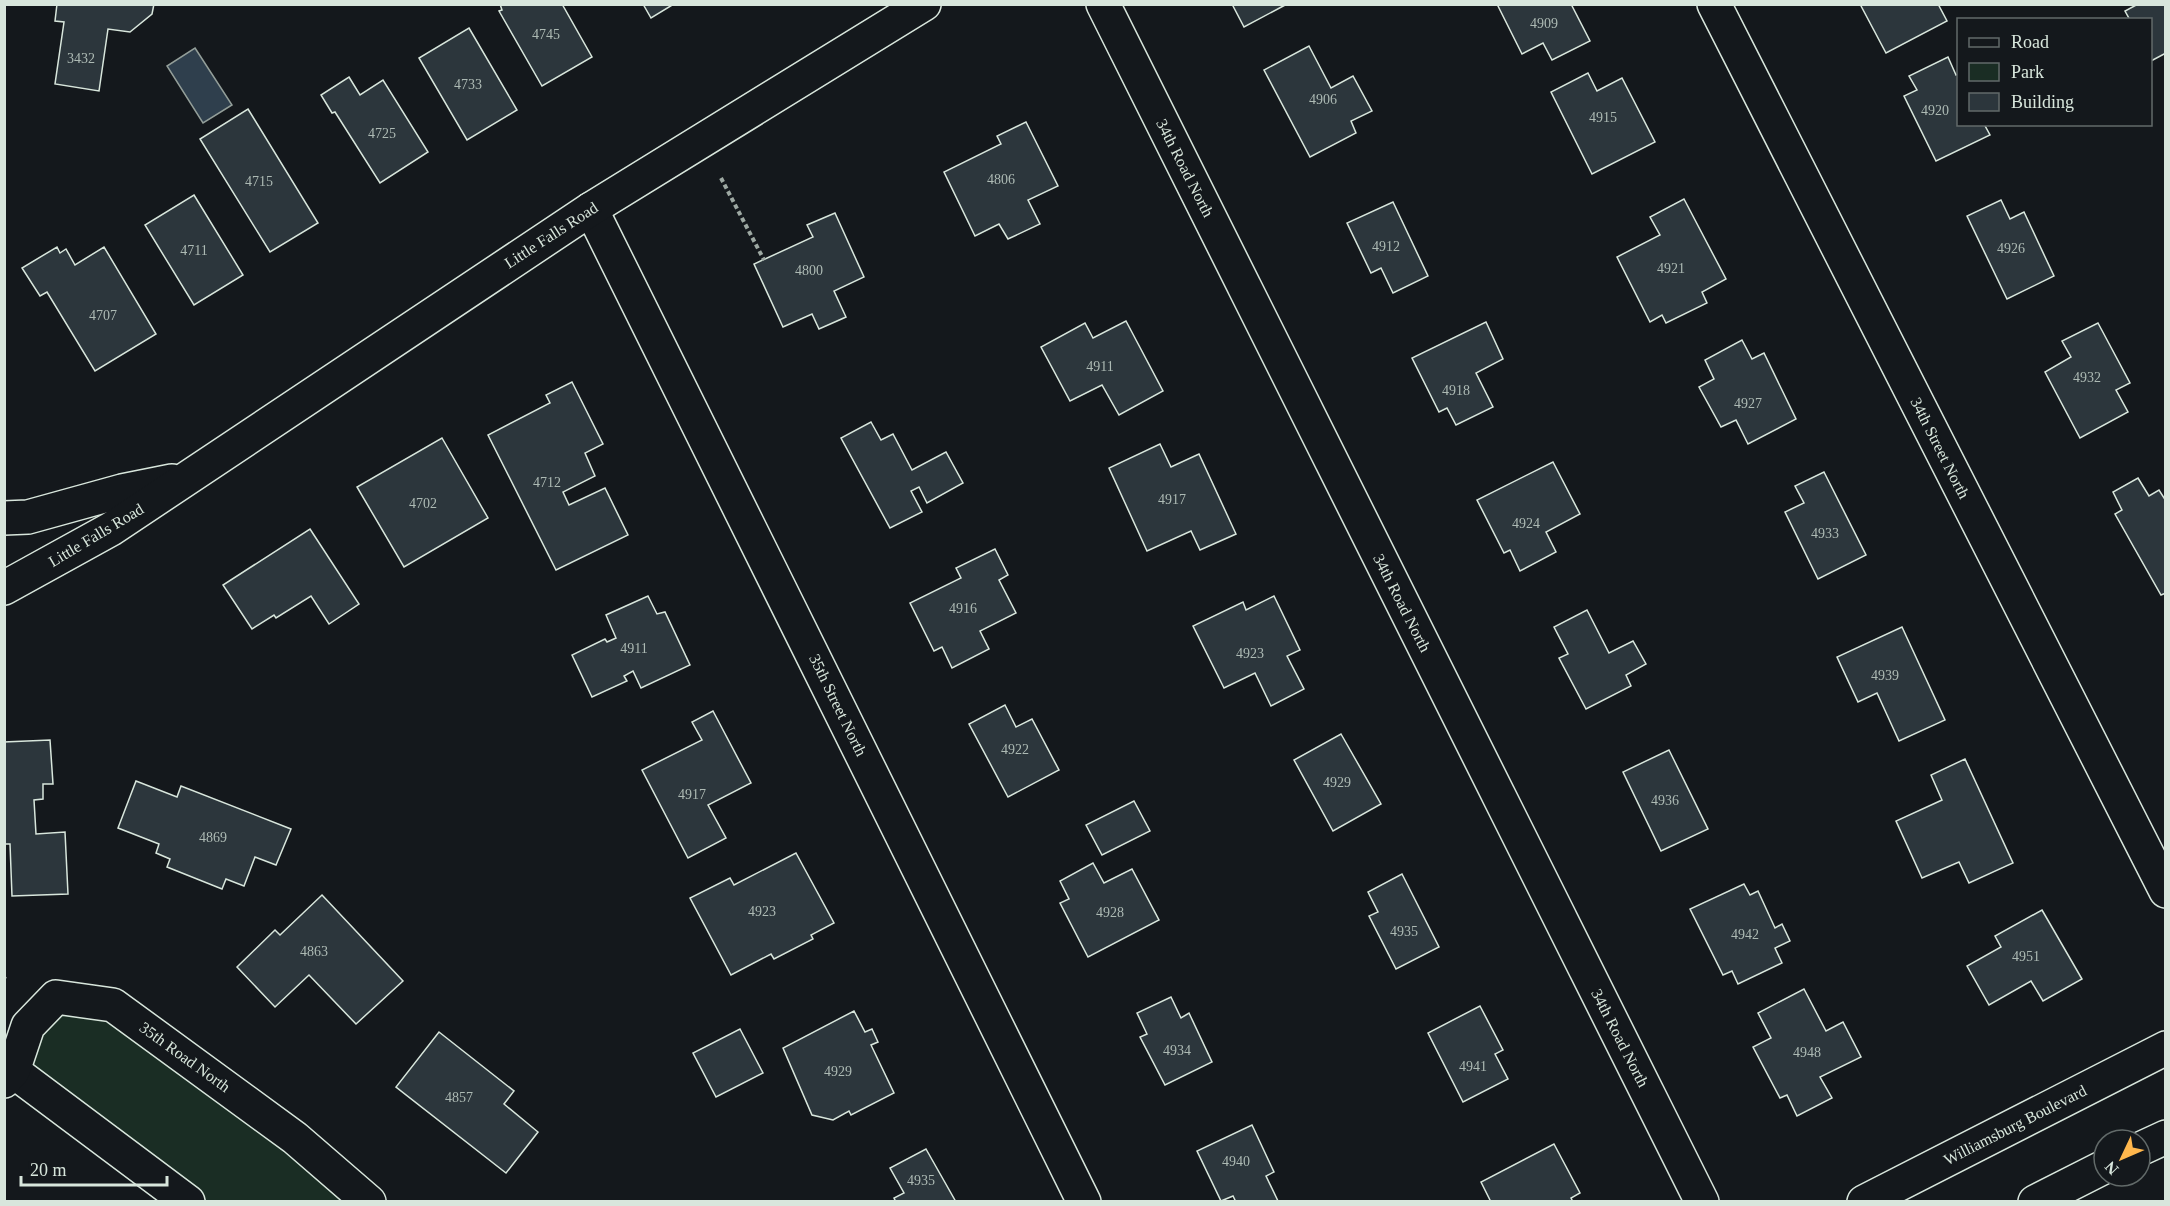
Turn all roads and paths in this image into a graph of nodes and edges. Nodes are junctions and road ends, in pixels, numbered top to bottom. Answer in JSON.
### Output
{"nodes":[{"id":1,"x":924,"y":4,"type":"edge"},
{"id":2,"x":1103,"y":4,"type":"edge"},
{"id":3,"x":1714,"y":4,"type":"edge"},
{"id":4,"x":699,"y":142,"type":"junction"},
{"id":5,"x":591,"y":209,"type":"junction"},
{"id":6,"x":764,"y":260,"type":"dead end"},
{"id":7,"x":186,"y":479,"type":"junction"},
{"id":8,"x":4,"y":518,"type":"edge"},
{"id":9,"x":4,"y":588,"type":"edge"},
{"id":10,"x":2166,"y":891,"type":"edge"},
{"id":11,"x":2166,"y":1047,"type":"edge"},
{"id":12,"x":9,"y":1076,"type":"edge"},
{"id":13,"x":2166,"y":1137,"type":"edge"},
{"id":14,"x":2152,"y":1143,"type":"edge"},
{"id":15,"x":2092,"y":1173,"type":"edge"},
{"id":16,"x":188,"y":1202,"type":"edge"},
{"id":17,"x":369,"y":1202,"type":"edge"},
{"id":18,"x":1084,"y":1202,"type":"edge"},
{"id":19,"x":1702,"y":1202,"type":"edge"},
{"id":20,"x":1864,"y":1202,"type":"edge"},
{"id":21,"x":2035,"y":1202,"type":"edge"}],
"edges":[{"from":1,"to":4,"type":"street","name":"Little Falls Road"},
{"from":2,"to":19,"type":"street","name":"34th Road North"},
{"from":3,"to":10,"type":"street","name":"34th Street North"},
{"from":4,"to":5,"type":"street","name":"Little Falls Road"},
{"from":4,"to":6,"type":"path"},
{"from":5,"to":7,"type":"street","name":"Little Falls Road"},
{"from":5,"to":18,"type":"street","name":"35th Street North"},
{"from":7,"to":8,"type":"street","name":"Little Falls Road"},
{"from":7,"to":9,"type":"street","name":"Little Falls Road"},
{"from":11,"to":20,"type":"street","name":"Williamsburg Boulevard"},
{"from":12,"to":16,"type":"street","name":"35th Road North"},
{"from":12,"to":17,"type":"street","name":"35th Road North"},
{"from":13,"to":14,"type":"street"},
{"from":15,"to":21,"type":"street"}]}
